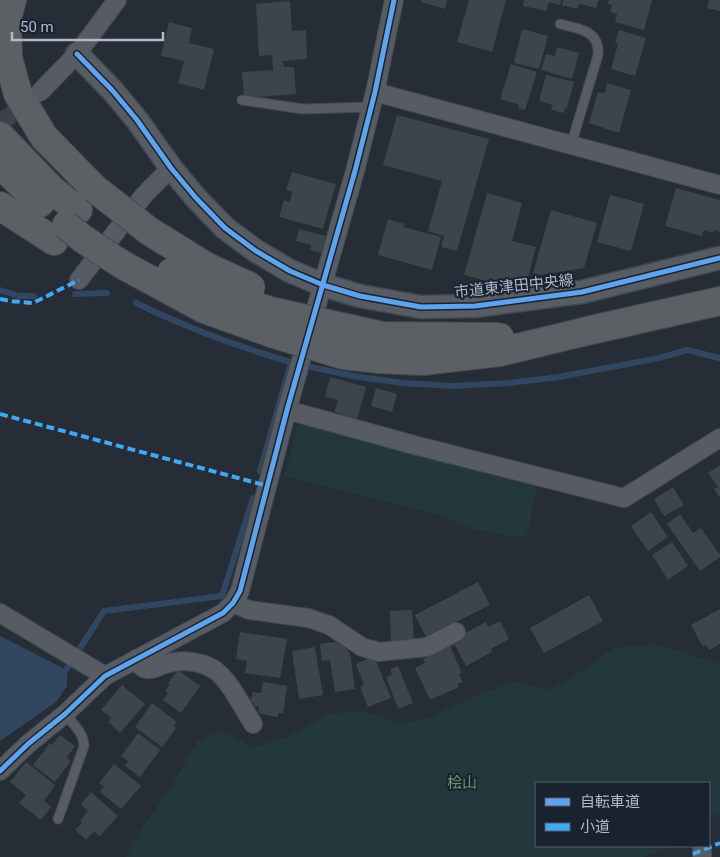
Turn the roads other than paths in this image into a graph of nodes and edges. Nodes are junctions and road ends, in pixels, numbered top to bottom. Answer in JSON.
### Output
{"nodes":[{"id":1,"x":12,"y":0,"type":"edge"},
{"id":2,"x":117,"y":0,"type":"edge"},
{"id":3,"x":394,"y":0,"type":"edge"},
{"id":4,"x":560,"y":24,"type":"dead end"},
{"id":5,"x":77,"y":54,"type":"junction"},
{"id":6,"x":40,"y":92,"type":"tunnel mouth"},
{"id":7,"x":242,"y":100,"type":"dead end"},
{"id":8,"x":373,"y":100,"type":"junction"},
{"id":9,"x":0,"y":136,"type":"edge"},
{"id":10,"x":571,"y":145,"type":"junction"},
{"id":11,"x":0,"y":164,"type":"edge"},
{"id":12,"x":171,"y":168,"type":"junction"},
{"id":13,"x":720,"y":186,"type":"edge"},
{"id":14,"x":0,"y":206,"type":"edge"},
{"id":15,"x":66,"y":225,"type":"junction"},
{"id":16,"x":720,"y":258,"type":"edge"},
{"id":17,"x":79,"y":280,"type":"dead end"},
{"id":18,"x":323,"y":286,"type":"junction"},
{"id":19,"x":720,"y":301,"type":"edge"},
{"id":20,"x":587,"y":331,"type":"junction"},
{"id":21,"x":488,"y":337,"type":"junction"},
{"id":22,"x":287,"y":410,"type":"junction"},
{"id":23,"x":720,"y":438,"type":"edge"},
{"id":24,"x":233,"y":603,"type":"junction"},
{"id":25,"x":0,"y":613,"type":"edge"},
{"id":26,"x":456,"y":632,"type":"dead end"},
{"id":27,"x":136,"y":659,"type":"junction"},
{"id":28,"x":105,"y":676,"type":"junction"},
{"id":29,"x":65,"y":714,"type":"junction"},
{"id":30,"x":253,"y":724,"type":"dead end"},
{"id":31,"x":0,"y":771,"type":"edge"},
{"id":32,"x":58,"y":819,"type":"dead end"}],
"edges":[{"from":1,"to":21,"type":"highway","bridge":true},
{"from":2,"to":5,"type":"street"},
{"from":3,"to":8,"type":"street"},
{"from":4,"to":10,"type":"lane"},
{"from":5,"to":6,"type":"street"},
{"from":5,"to":12,"type":"street","name":"市道東津田中央線"},
{"from":7,"to":8,"type":"lane"},
{"from":8,"to":10,"type":"street"},
{"from":8,"to":18,"type":"street"},
{"from":9,"to":15,"type":"highway"},
{"from":10,"to":13,"type":"street"},
{"from":11,"to":15,"type":"highway"},
{"from":12,"to":17,"type":"street"},
{"from":12,"to":18,"type":"street","name":"市道東津田中央線"},
{"from":14,"to":15,"type":"highway"},
{"from":15,"to":20,"type":"highway","bridge":true},
{"from":15,"to":21,"type":"highway","bridge":true},
{"from":16,"to":18,"type":"street","name":"市道東津田中央線"},
{"from":18,"to":22,"type":"street"},
{"from":19,"to":20,"type":"highway"},
{"from":20,"to":21,"type":"highway","bridge":true},
{"from":22,"to":23,"type":"street"},
{"from":22,"to":24,"type":"street"},
{"from":24,"to":26,"type":"street"},
{"from":24,"to":27,"type":"street"},
{"from":25,"to":28,"type":"street"},
{"from":27,"to":28,"type":"street"},
{"from":27,"to":30,"type":"street"},
{"from":28,"to":29,"type":"street"},
{"from":29,"to":31,"type":"street"},
{"from":29,"to":32,"type":"lane"}]}
